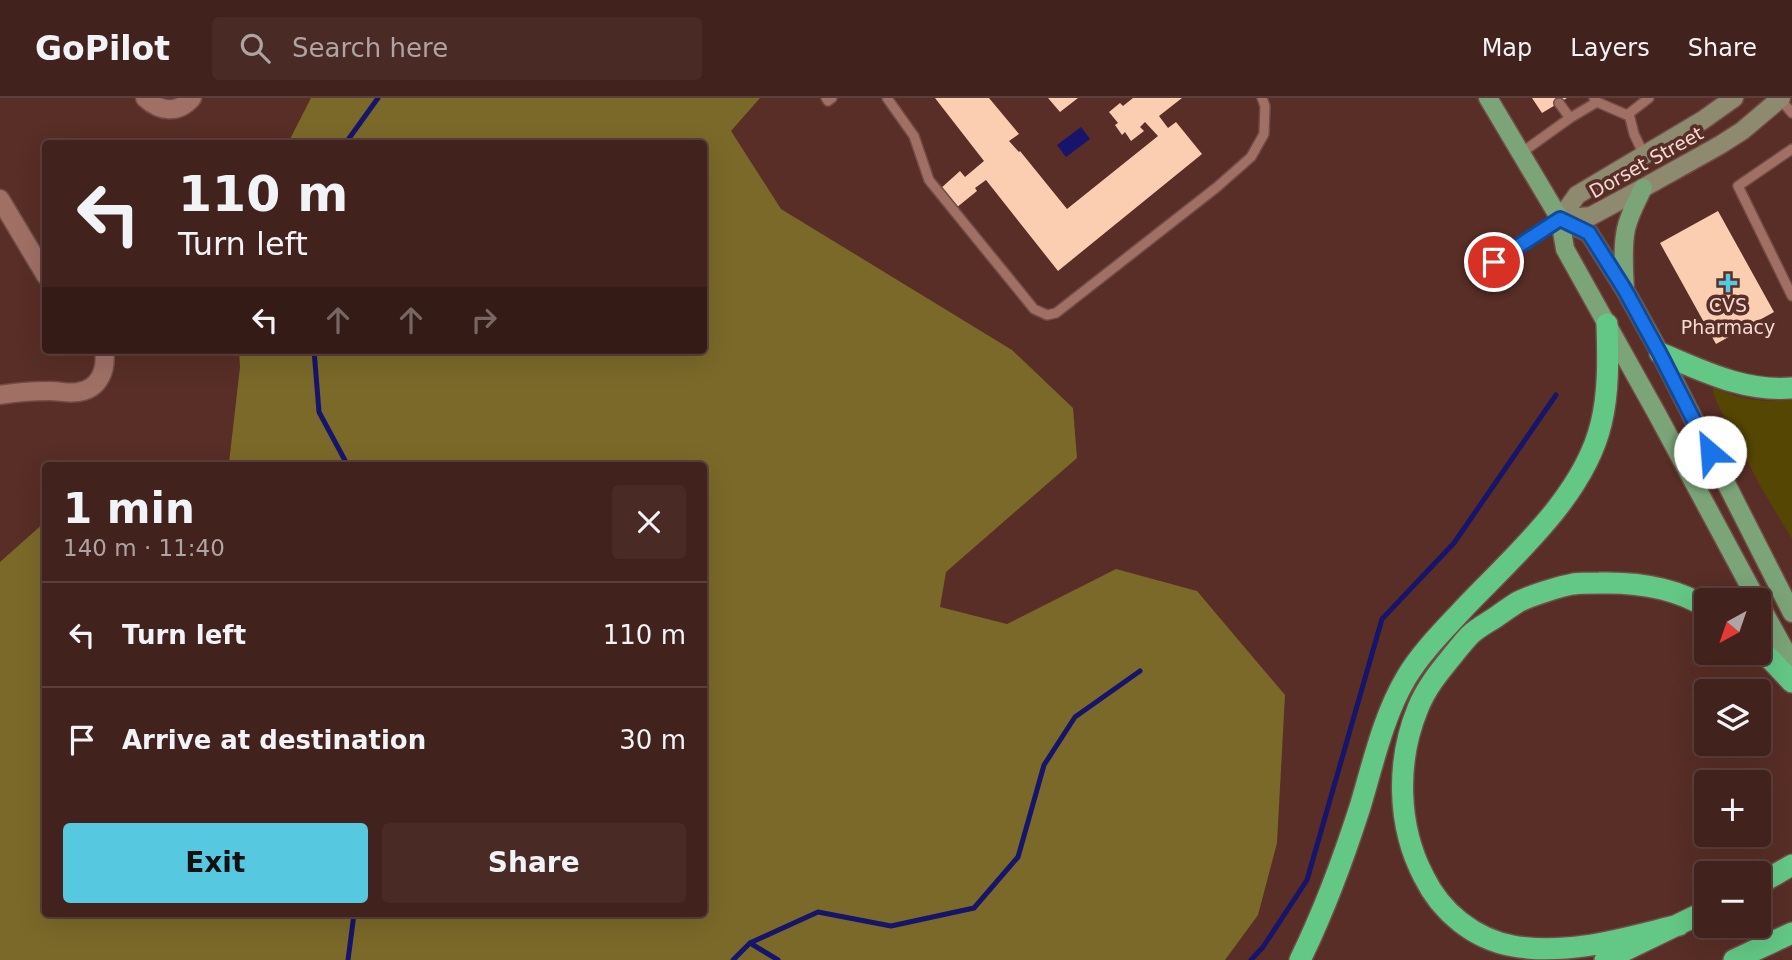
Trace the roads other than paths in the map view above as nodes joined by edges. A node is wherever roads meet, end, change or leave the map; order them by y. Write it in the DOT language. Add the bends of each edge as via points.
graph roads {
  1 [pos="145,98"];
  2 [pos="192,98"];
  3 [pos="826,98"];
  4 [pos="832,98"];
  5 [pos="887,98"];
  6 [pos="1262,98"];
  7 [pos="1488,98"];
  8 [pos="1650,98"];
  9 [pos="1734,98"];
  10 [pos="1781,99"];
  11 [pos="1595,100"];
  12 [pos="1559,103"];
  13 [pos="1792,113"];
  14 [pos="1629,114"];
  15 [pos="1570,118"];
  16 [pos="1792,149"];
  17 [pos="1521,153"];
  18 [pos="1644,155"];
  19 [pos="1643,188"];
  20 [pos="0,199"];
  21 [pos="1560,219"];
  22 [pos="1494,262"];
  23 [pos="42,269"];
  24 [pos="1625,290"];
  25 [pos="1792,296"];
  26 [pos="1607,324"];
  27 [pos="104,354"];
  28 [pos="1660,354"];
  29 [pos="1792,388"];
  30 [pos="0,395"];
  31 [pos="1750,588"];
  32 [pos="1694,602"];
  33 [pos="1792,612"];
  34 [pos="1771,625"];
  35 [pos="1771,660"];
  36 [pos="1792,663"];
  37 [pos="1792,682"];
  38 [pos="1792,865"];
  39 [pos="1771,877"];
  40 [pos="1694,917"];
  41 [pos="1679,925"];
  42 [pos="1790,934"];
  43 [pos="1300,960"];
  44 [pos="1605,960"];
  45 [pos="1734,960"];
  46 [pos="1756,960"];
  1 -- 2 [label="street" via="166,110 178,109"];
  3 -- 4 [label="lane"];
  5 -- 6 [label="lane" via="914,136 929,180 1034,309 1047,315 1056,313 1251,157 1264,134"];
  7 -- 17 [label="main road"];
  8 -- 14 [label="lane"];
  9 -- 18 [label="main road, Dorset Street"];
  10 -- 13 [label="lane"];
  10 -- 19 [label="main road, Dorset Street" via="1742,131"];
  11 -- 14 [label="lane"];
  11 -- 15 [label="lane"];
  12 -- 15 [label="lane"];
  14 -- 18 [label="lane"];
  15 -- 17 [label="lane"];
  16 -- 25 [label="lane" via="1738,186"];
  17 -- 21 [label="main road"];
  18 -- 21 [label="main road, Dorset Street" via="1577,195"];
  19 -- 21 [label="main road, Dorset Street" via="1591,216"];
  19 -- 24 [label="main road" via="1626,229"];
  20 -- 23 [label="street"];
  21 -- 22 [label="lane"];
  21 -- 24 [label="main road" via="1589,233"];
  21 -- 26 [label="main road" via="1564,249"];
  24 -- 28 [label="main road"];
  26 -- 31 [label="main road"];
  26 -- 43 [label="highway" via="1608,366 1601,424 1584,471 1550,517 1406,677 1388,716 1342,861"];
  27 -- 30 [label="street" via="102,375 88,390"];
  28 -- 29 [label="highway" via="1732,382"];
  28 -- 33 [label="main road"];
  32 -- 41 [label="highway" via="1650,586 1620,582 1572,584 1520,601 1470,634 1437,674 1411,726 1402,779 1407,833 1417,864 1438,900 1467,927 1510,945 1543,949 1590,946"];
  34 -- 36 [label="main road"];
  35 -- 37 [label="highway"];
  38 -- 39 [label="highway"];
  40 -- 41 [label="highway"];
  41 -- 44 [label="highway"];
  42 -- 45 [label="highway"];
  42 -- 46 [label="highway"];
}
